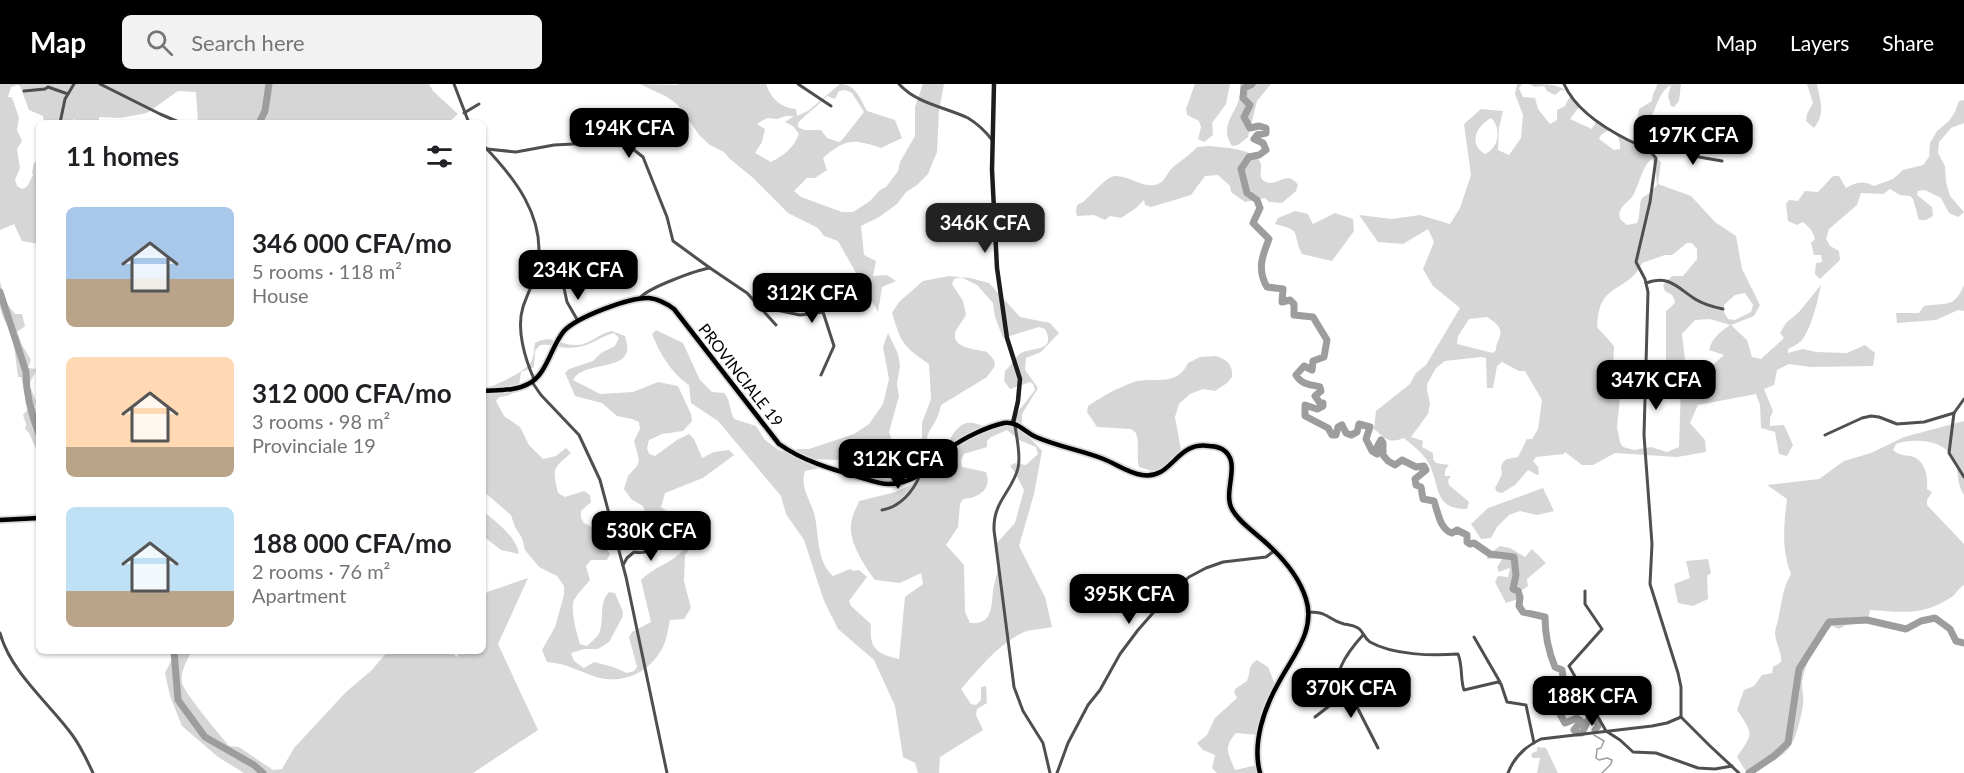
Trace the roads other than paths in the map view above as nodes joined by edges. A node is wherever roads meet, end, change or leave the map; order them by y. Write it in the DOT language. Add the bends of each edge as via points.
graph roads {
  1 [pos="74,84"];
  2 [pos="100,84"];
  3 [pos="454,84"];
  4 [pos="798,84"];
  5 [pos="899,84"];
  6 [pos="994,84"];
  7 [pos="1564,84"];
  8 [pos="24,91"];
  9 [pos="68,94"];
  10 [pos="479,104"];
  11 [pos="831,106"];
  12 [pos="464,113"];
  13 [pos="168,118"];
  14 [pos="61,120"];
  15 [pos="174,120"];
  16 [pos="468,120"];
  17 [pos="1704,122"];
  18 [pos="994,141"];
  19 [pos="1686,149"];
  20 [pos="487,150"];
  21 [pos="1648,150"];
  22 [pos="1665,151"];
  23 [pos="1722,161"];
  24 [pos="1656,162"];
  25 [pos="710,268"];
  26 [pos="1646,283"];
  27 [pos="564,288"];
  28 [pos="639,299"];
  29 [pos="760,307"];
  30 [pos="1723,309"];
  31 [pos="578,321"];
  32 [pos="776,325"];
  33 [pos="821,375"];
  34 [pos="533,381"];
  35 [pos="486,391"];
  36 [pos="1964,399"];
  37 [pos="1954,413"];
  38 [pos="1014,424"];
  39 [pos="1825,435"];
  40 [pos="920,474"];
  41 [pos="1964,477"];
  42 [pos="882,510"];
  43 [pos="36,518"];
  44 [pos="0,520"];
  45 [pos="672,543"];
  46 [pos="1274,551"];
  47 [pos="623,565"];
  48 [pos="1585,591"];
  49 [pos="1309,612"];
  50 [pos="0,633"];
  51 [pos="1363,635"];
  52 [pos="1474,637"];
  53 [pos="1335,682"];
  54 [pos="1500,682"];
  55 [pos="1315,717"];
  56 [pos="1681,717"];
  57 [pos="1606,731"];
  58 [pos="1534,743"];
  59 [pos="1378,748"];
  60 [pos="1732,766"];
  61 [pos="93,773"];
  62 [pos="667,773"];
  63 [pos="1050,773"];
  64 [pos="1057,773"];
  65 [pos="1260,773"];
  66 [pos="1508,773"];
  67 [pos="1739,773"];
  1 -- 9 [label="street"];
  2 -- 13 [label="street"];
  3 -- 12 [label="street"];
  4 -- 11 [label="street"];
  5 -- 18 [label="street" via="914,97 975,123"];
  6 -- 18 [label="street"];
  7 -- 21 [label="street" via="1572,99 1605,127"];
  8 -- 9 [label="street" via="48,87"];
  9 -- 14 [label="street"];
  10 -- 12 [label="street"];
  12 -- 16 [label="street"];
  13 -- 15 [label="street"];
  17 -- 19 [label="street" via="1698,138"];
  18 -- 38 [label="street" via="997,268 1007,338 1020,379"];
  19 -- 22 [label="street"];
  19 -- 23 [label="street" via="1699,157"];
  20 -- 25 [label="street" via="516,152 554,144 611,142 629,146 643,157 673,241"];
  20 -- 34 [label="street" via="527,202 536,225 538,265 521,317"];
  21 -- 22 [label="street"];
  21 -- 24 [label="street"];
  22 -- 24 [label="street"];
  24 -- 26 [label="street" via="1636,260"];
  25 -- 28 [label="street" via="663,284"];
  25 -- 29 [label="street" via="747,293"];
  26 -- 30 [label="street" via="1663,279 1696,300"];
  26 -- 56 [label="street" via="1644,435 1652,543 1650,584 1678,673"];
  27 -- 31 [label="street"];
  28 -- 31 [label="main road, PROVINCIALE 19"];
  28 -- 40 [label="main road, PROVINCIALE 19" via="658,300 674,309 783,447 826,467 879,483 906,482"];
  29 -- 32 [label="street"];
  29 -- 33 [label="street" via="800,315 823,312 834,346"];
  31 -- 34 [label="main road, PROVINCIALE 19" via="561,335"];
  34 -- 35 [label="main road"];
  34 -- 47 [label="street" via="583,442 600,480"];
  36 -- 37 [label="street"];
  37 -- 39 [label="street" via="1911,424 1871,416"];
  37 -- 41 [label="street" via="1949,453"];
  38 -- 40 [label="main road, PROVINCIALE 19" via="1001,424 960,442"];
  38 -- 46 [label="main road" via="1065,448 1142,475 1162,472 1190,448 1221,448 1232,465 1230,507"];
  38 -- 63 [label="street" via="1018,465 998,507 994,530 1014,687 1023,711 1043,742"];
  40 -- 42 [label="street" via="898,505"];
  43 -- 44 [label="main road"];
  45 -- 47 [label="street" via="657,545 644,553 634,552"];
  46 -- 49 [label="main road" via="1294,574"];
  46 -- 64 [label="street" via="1266,557 1206,568 1191,575 1167,597 1120,654 1088,705"];
  47 -- 62 [label="street"];
  48 -- 57 [label="street" via="1585,604 1602,628 1569,666"];
  49 -- 51 [label="street" via="1325,613 1337,622 1359,628"];
  49 -- 65 [label="main road" via="1307,628 1278,682 1261,727 1257,756"];
  50 -- 61 [label="street" via="18,668 75,739"];
  51 -- 53 [label="street" via="1347,653"];
  51 -- 54 [label="street" via="1377,645 1423,656 1458,654 1464,690"];
  52 -- 54 [label="street"];
  53 -- 55 [label="street" via="1333,703"];
  53 -- 59 [label="street" via="1357,707"];
  54 -- 58 [label="street" via="1507,702 1526,705"];
  56 -- 57 [label="street" via="1652,726"];
  56 -- 60 [label="street"];
  57 -- 58 [label="street"];
  57 -- 60 [label="street" via="1633,752 1656,753 1698,768"];
  58 -- 66 [label="street" via="1517,757"];
  60 -- 67 [label="street"];
}
